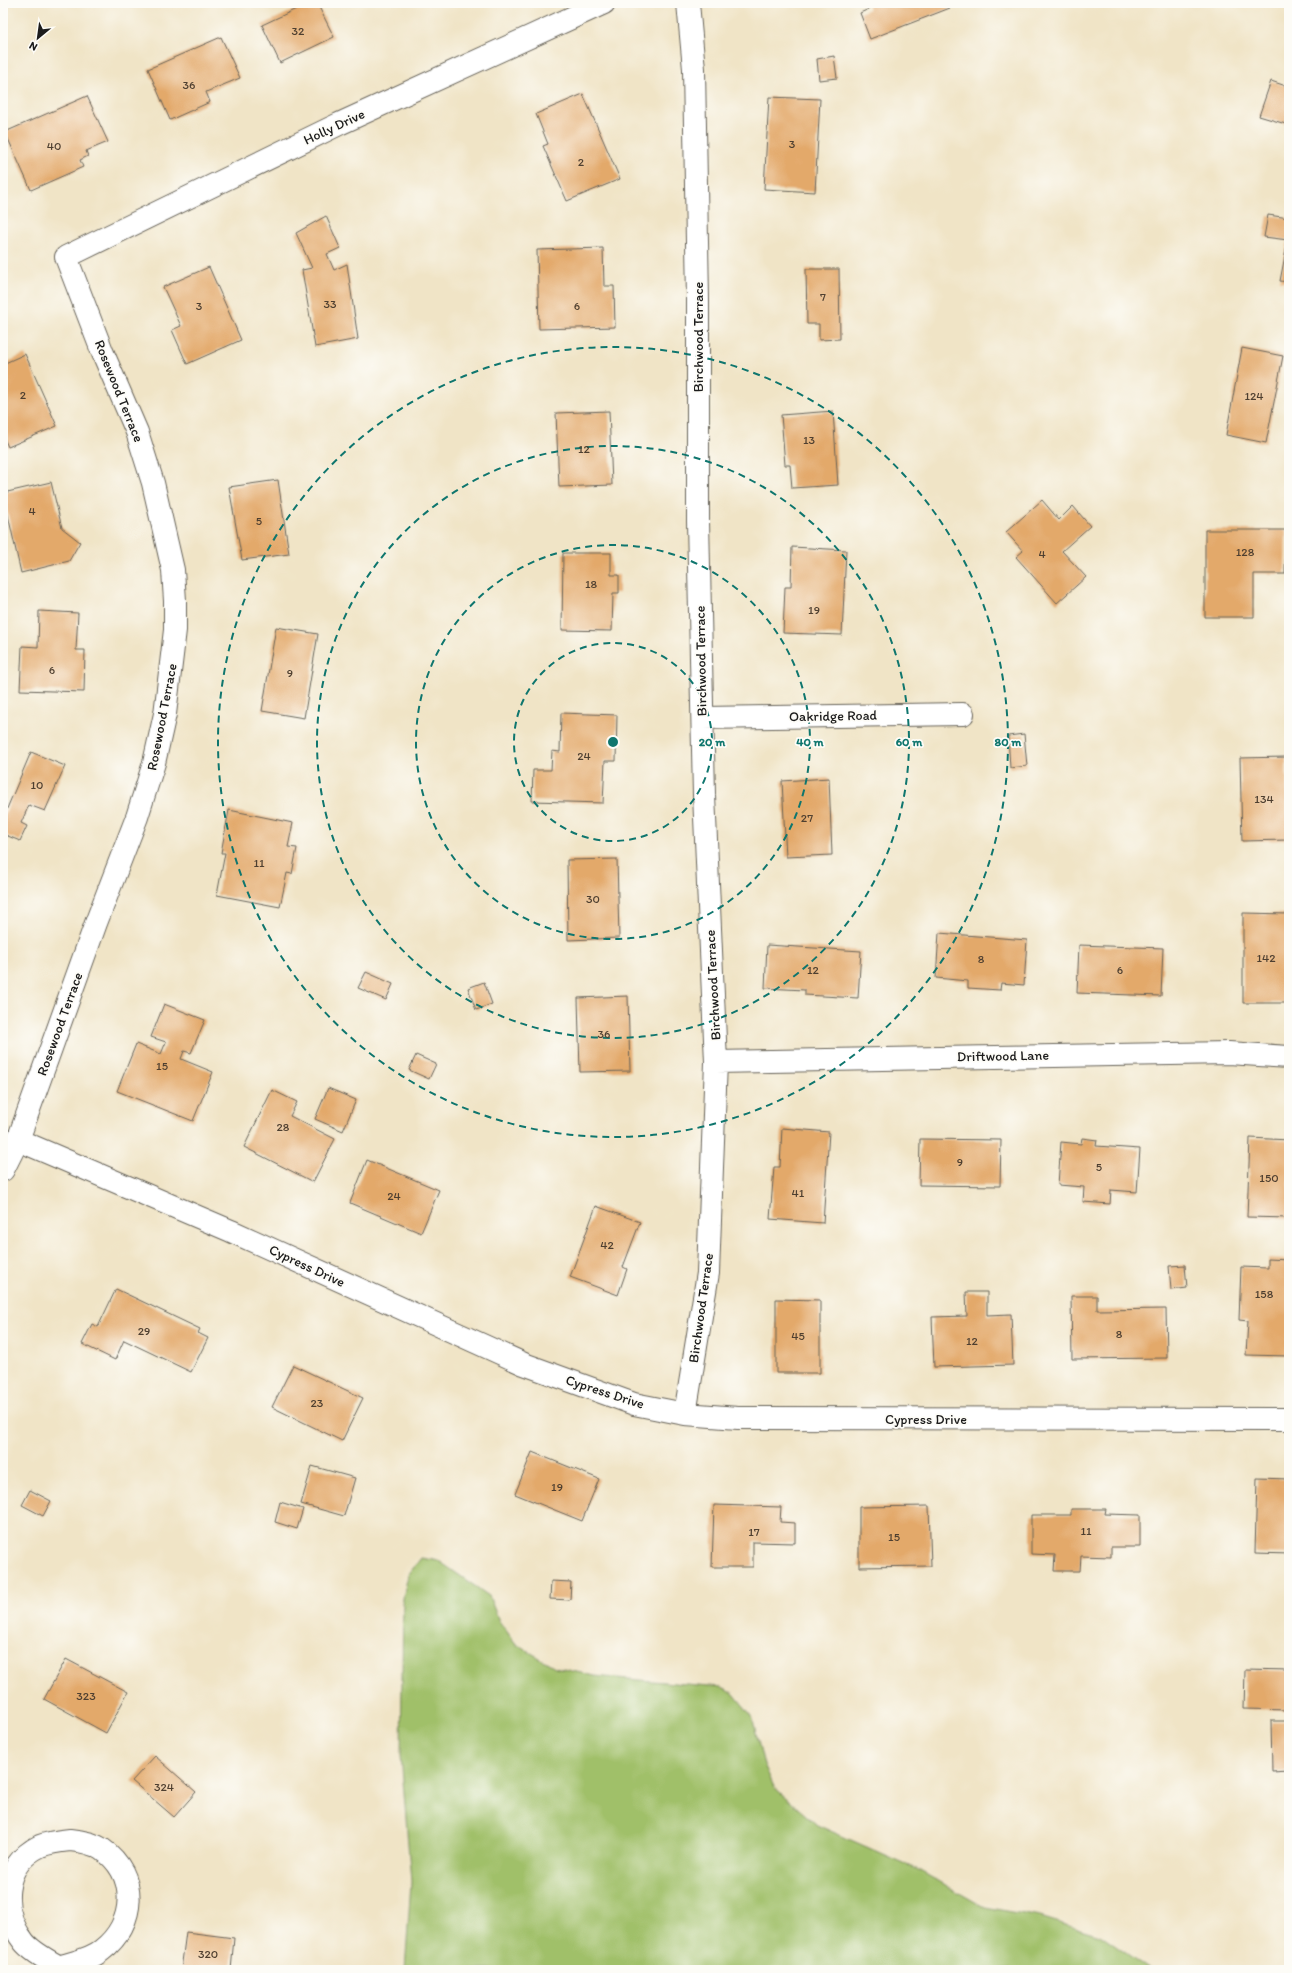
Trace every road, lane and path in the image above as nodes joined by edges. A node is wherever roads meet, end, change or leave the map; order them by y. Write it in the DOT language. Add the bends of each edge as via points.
graph roads {
  1 [pos="604,3"];
  2 [pos="688,3"];
  3 [pos="66,256"];
  4 [pos="963,714"];
  5 [pos="703,718"];
  6 [pos="1289,1057"];
  7 [pos="716,1062"];
  8 [pos="18,1140"];
  9 [pos="3,1170"];
  10 [pos="685,1414"];
  11 [pos="1289,1419"];
  12 [pos="59,1969"];
  1 -- 3 [label="street, Holly Drive" via="339,124"];
  2 -- 5 [label="street, Birchwood Terrace" via="694,93 698,300 698,521"];
  3 -- 8 [label="street, Rosewood Terrace" via="102,351 137,432 153,483 173,570 175,630 166,707 154,763 137,817"];
  4 -- 5 [label="street, Oakridge Road"];
  5 -- 7 [label="street, Birchwood Terrace"];
  6 -- 7 [label="street, Driftwood Lane" via="1229,1053"];
  7 -- 10 [label="street, Birchwood Terrace" via="708,1273"];
  8 -- 9 [label="street, Rosewood Terrace"];
  8 -- 10 [label="street, Cypress Drive" via="231,1231 524,1364 634,1404"];
  10 -- 11 [label="street, Cypress Drive" via="738,1418"];
  12 -- 12 [label="street" via="25,1944 17,1932 10,1919 7,1905 8,1890 18,1863 28,1853 54,1841 87,1842 101,1849 116,1862 126,1882 129,1906 127,1916 118,1934 102,1950"];
}
